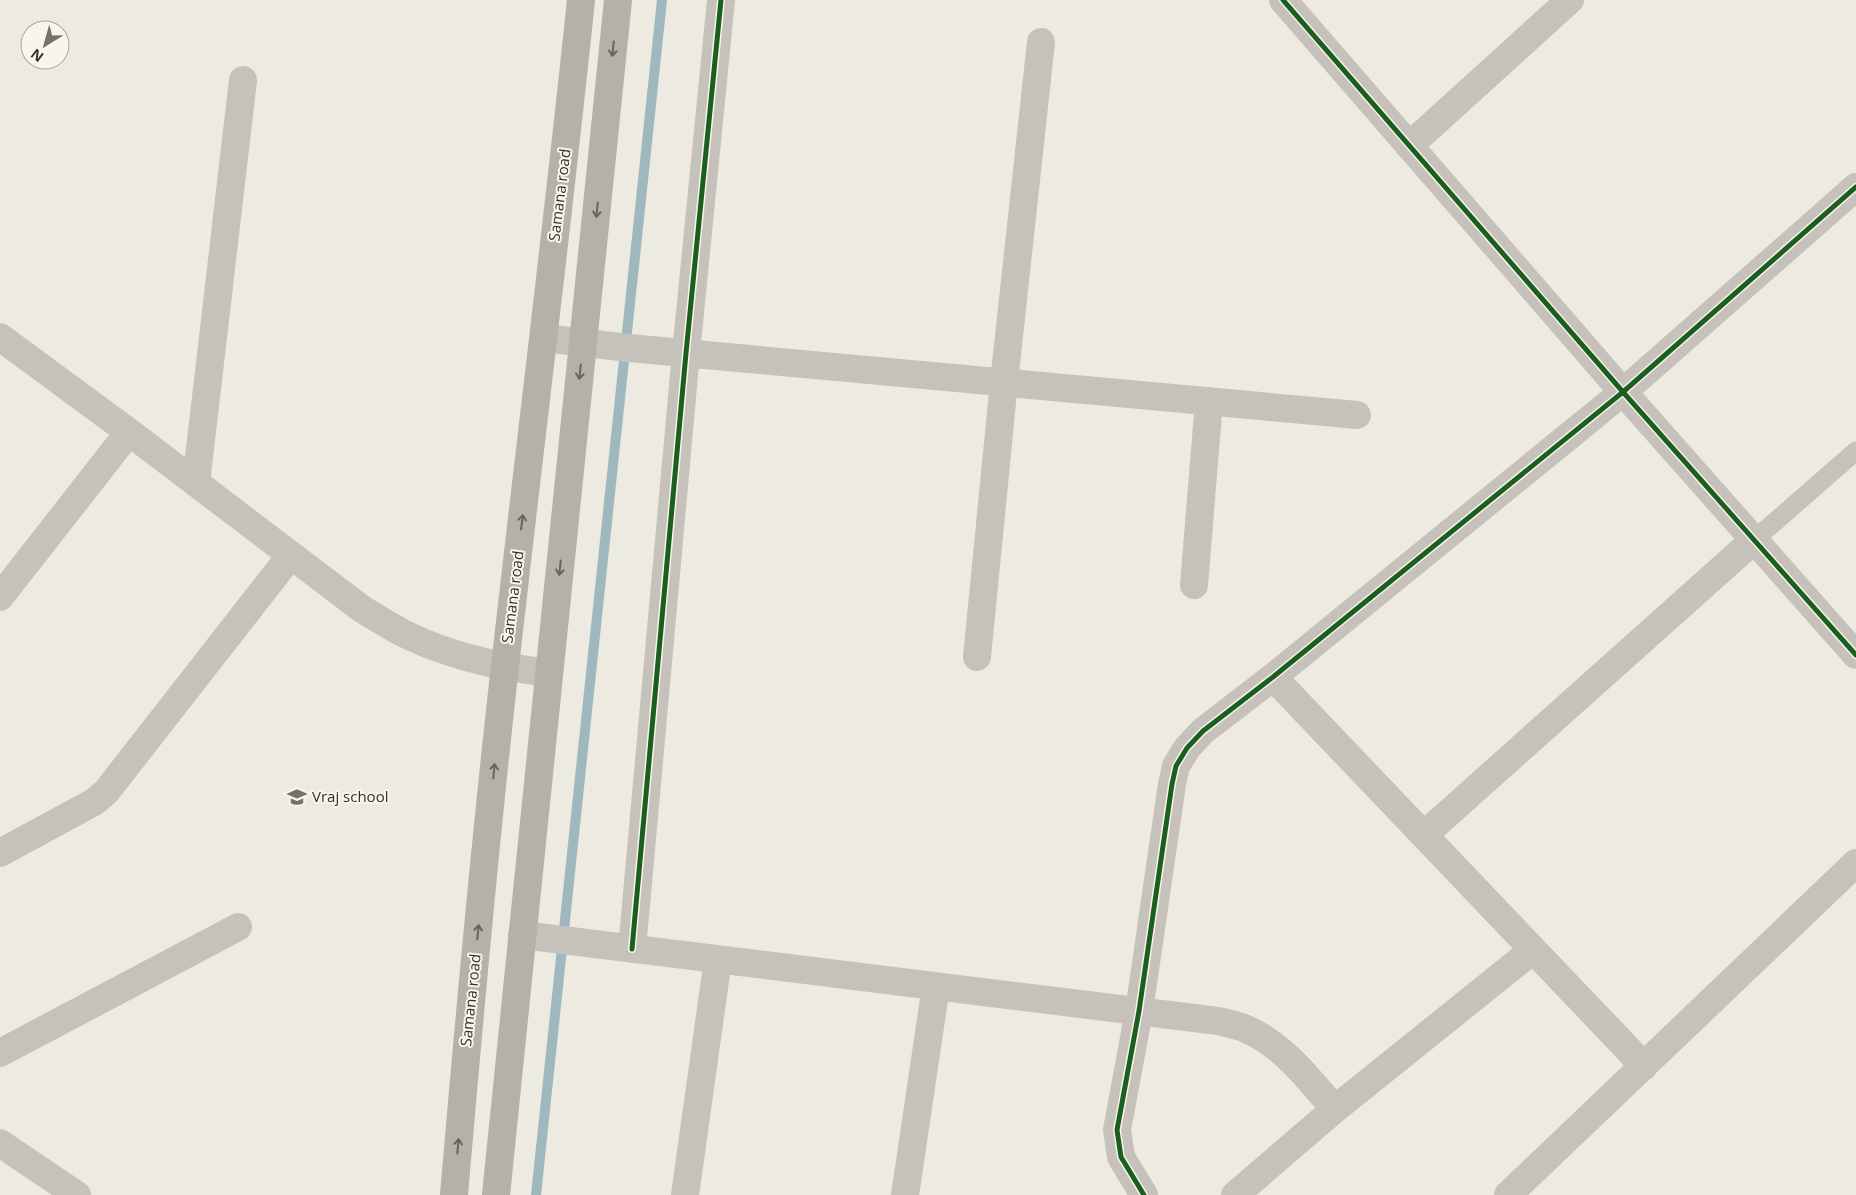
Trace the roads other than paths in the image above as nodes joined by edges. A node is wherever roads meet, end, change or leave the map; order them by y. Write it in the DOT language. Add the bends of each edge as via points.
graph roads {
  1 [pos="581,0"];
  2 [pos="618,0"];
  3 [pos="721,0"];
  4 [pos="1283,0"];
  5 [pos="1570,0"];
  6 [pos="1041,42"];
  7 [pos="243,80"];
  8 [pos="1409,146"];
  9 [pos="1856,186"];
  10 [pos="0,337"];
  11 [pos="544,338"];
  12 [pos="583,343"];
  13 [pos="686,353"];
  14 [pos="1004,382"];
  15 [pos="1623,392"];
  16 [pos="1209,401"];
  17 [pos="1356,414"];
  18 [pos="129,432"];
  19 [pos="1856,451"];
  20 [pos="196,483"];
  21 [pos="1754,540"];
  22 [pos="291,555"];
  23 [pos="1194,585"];
  24 [pos="0,597"];
  25 [pos="1856,655"];
  26 [pos="977,657"];
  27 [pos="505,667"];
  28 [pos="549,674"];
  29 [pos="1274,677"];
  30 [pos="1424,835"];
  31 [pos="0,853"];
  32 [pos="1856,863"];
  33 [pos="238,926"];
  34 [pos="522,935"];
  35 [pos="632,948"];
  36 [pos="1533,950"];
  37 [pos="718,959"];
  38 [pos="936,986"];
  39 [pos="1139,1011"];
  40 [pos="0,1053"];
  41 [pos="1644,1066"];
  42 [pos="1335,1109"];
  43 [pos="0,1143"];
  44 [pos="77,1195"];
  45 [pos="454,1195"];
  46 [pos="496,1195"];
  47 [pos="685,1195"];
  48 [pos="905,1195"];
  49 [pos="1144,1195"];
  50 [pos="1236,1195"];
  51 [pos="1508,1195"];
  1 -- 11 [label="main road, Samana road"];
  2 -- 12 [label="main road, one-way"];
  3 -- 13 [label="street"];
  4 -- 8 [label="street"];
  5 -- 8 [label="street"];
  6 -- 14 [label="street"];
  7 -- 20 [label="street"];
  8 -- 15 [label="street"];
  9 -- 15 [label="street"];
  10 -- 18 [label="street"];
  11 -- 12 [label="street"];
  27 -- 11 [label="main road, Samana road, one-way"];
  12 -- 13 [label="street"];
  12 -- 28 [label="main road, one-way"];
  13 -- 14 [label="street"];
  13 -- 35 [label="street"];
  14 -- 16 [label="street"];
  14 -- 26 [label="street"];
  15 -- 21 [label="street"];
  15 -- 29 [label="street"];
  16 -- 17 [label="street"];
  16 -- 23 [label="street"];
  18 -- 20 [label="street"];
  18 -- 24 [label="street"];
  19 -- 21 [label="lane"];
  20 -- 22 [label="street"];
  21 -- 25 [label="street"];
  21 -- 30 [label="street"];
  22 -- 27 [label="street" via="362,609 402,633 453,654"];
  22 -- 31 [label="street" via="106,792 94,802"];
  27 -- 28 [label="street"];
  45 -- 27 [label="main road, Samana road, one-way" via="468,1024"];
  28 -- 34 [label="main road"];
  29 -- 30 [label="street"];
  29 -- 39 [label="street" via="1203,731 1176,766"];
  30 -- 36 [label="street"];
  32 -- 41 [label="street"];
  33 -- 40 [label="street"];
  34 -- 35 [label="street"];
  34 -- 46 [label="main road"];
  35 -- 37 [label="street"];
  36 -- 41 [label="street"];
  36 -- 42 [label="street"];
  37 -- 38 [label="street"];
  37 -- 47 [label="street"];
  38 -- 39 [label="street"];
  38 -- 48 [label="street"];
  39 -- 42 [label="street" via="1243,1027 1288,1056"];
  39 -- 49 [label="street" via="1117,1130 1121,1156"];
  41 -- 51 [label="street"];
  42 -- 50 [label="street"];
  43 -- 44 [label="street"];
}
